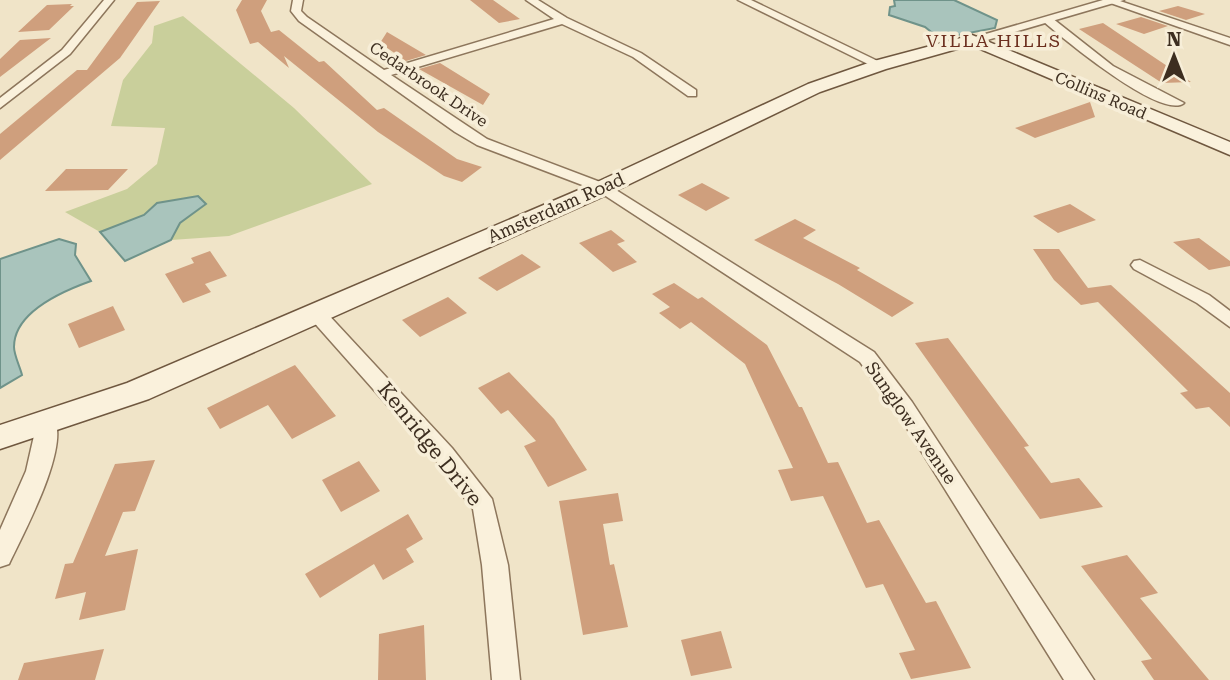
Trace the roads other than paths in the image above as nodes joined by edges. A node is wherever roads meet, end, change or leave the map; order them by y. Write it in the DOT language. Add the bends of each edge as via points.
graph roads {
  1 [pos="109,0"];
  2 [pos="298,0"];
  3 [pos="531,0"];
  4 [pos="743,0"];
  5 [pos="1113,1"];
  6 [pos="563,20"];
  7 [pos="1048,20"];
  8 [pos="972,40"];
  9 [pos="1230,42"];
  10 [pos="880,65"];
  11 [pos="383,74"];
  12 [pos="692,93"];
  13 [pos="1178,103"];
  14 [pos="0,104"];
  15 [pos="1230,149"];
  16 [pos="603,188"];
  17 [pos="1140,265"];
  18 [pos="317,314"];
  19 [pos="1230,321"];
  20 [pos="46,424"];
  21 [pos="0,437"];
  22 [pos="0,556"];
  23 [pos="506,680"];
  24 [pos="1080,680"];
  1 -- 14 [label="street" via="66,52"];
  2 -- 11 [label="street, Cedarbrook Drive" via="296,11 303,19"];
  3 -- 6 [label="street"];
  4 -- 10 [label="street"];
  5 -- 7 [label="street, Amsterdam Road"];
  5 -- 9 [label="street"];
  6 -- 11 [label="street"];
  6 -- 12 [label="street" via="637,55"];
  7 -- 8 [label="street, Amsterdam Road"];
  7 -- 13 [label="street" via="1124,77"];
  8 -- 10 [label="main road, Amsterdam Road"];
  8 -- 15 [label="main road, Collins Road"];
  10 -- 16 [label="main road, Amsterdam Road" via="814,88"];
  11 -- 16 [label="street, Cedarbrook Drive" via="482,142"];
  16 -- 18 [label="main road, Amsterdam Road"];
  16 -- 24 [label="street, Sunglow Avenue" via="867,357 905,408"];
  17 -- 19 [label="street" via="1203,299"];
  18 -- 20 [label="main road, Amsterdam Road" via="138,391"];
  18 -- 23 [label="street, Kenridge Drive" via="444,454 484,506 495,565"];
  20 -- 21 [label="main road, Amsterdam Road"];
  20 -- 22 [label="street" via="44,453"];
}
